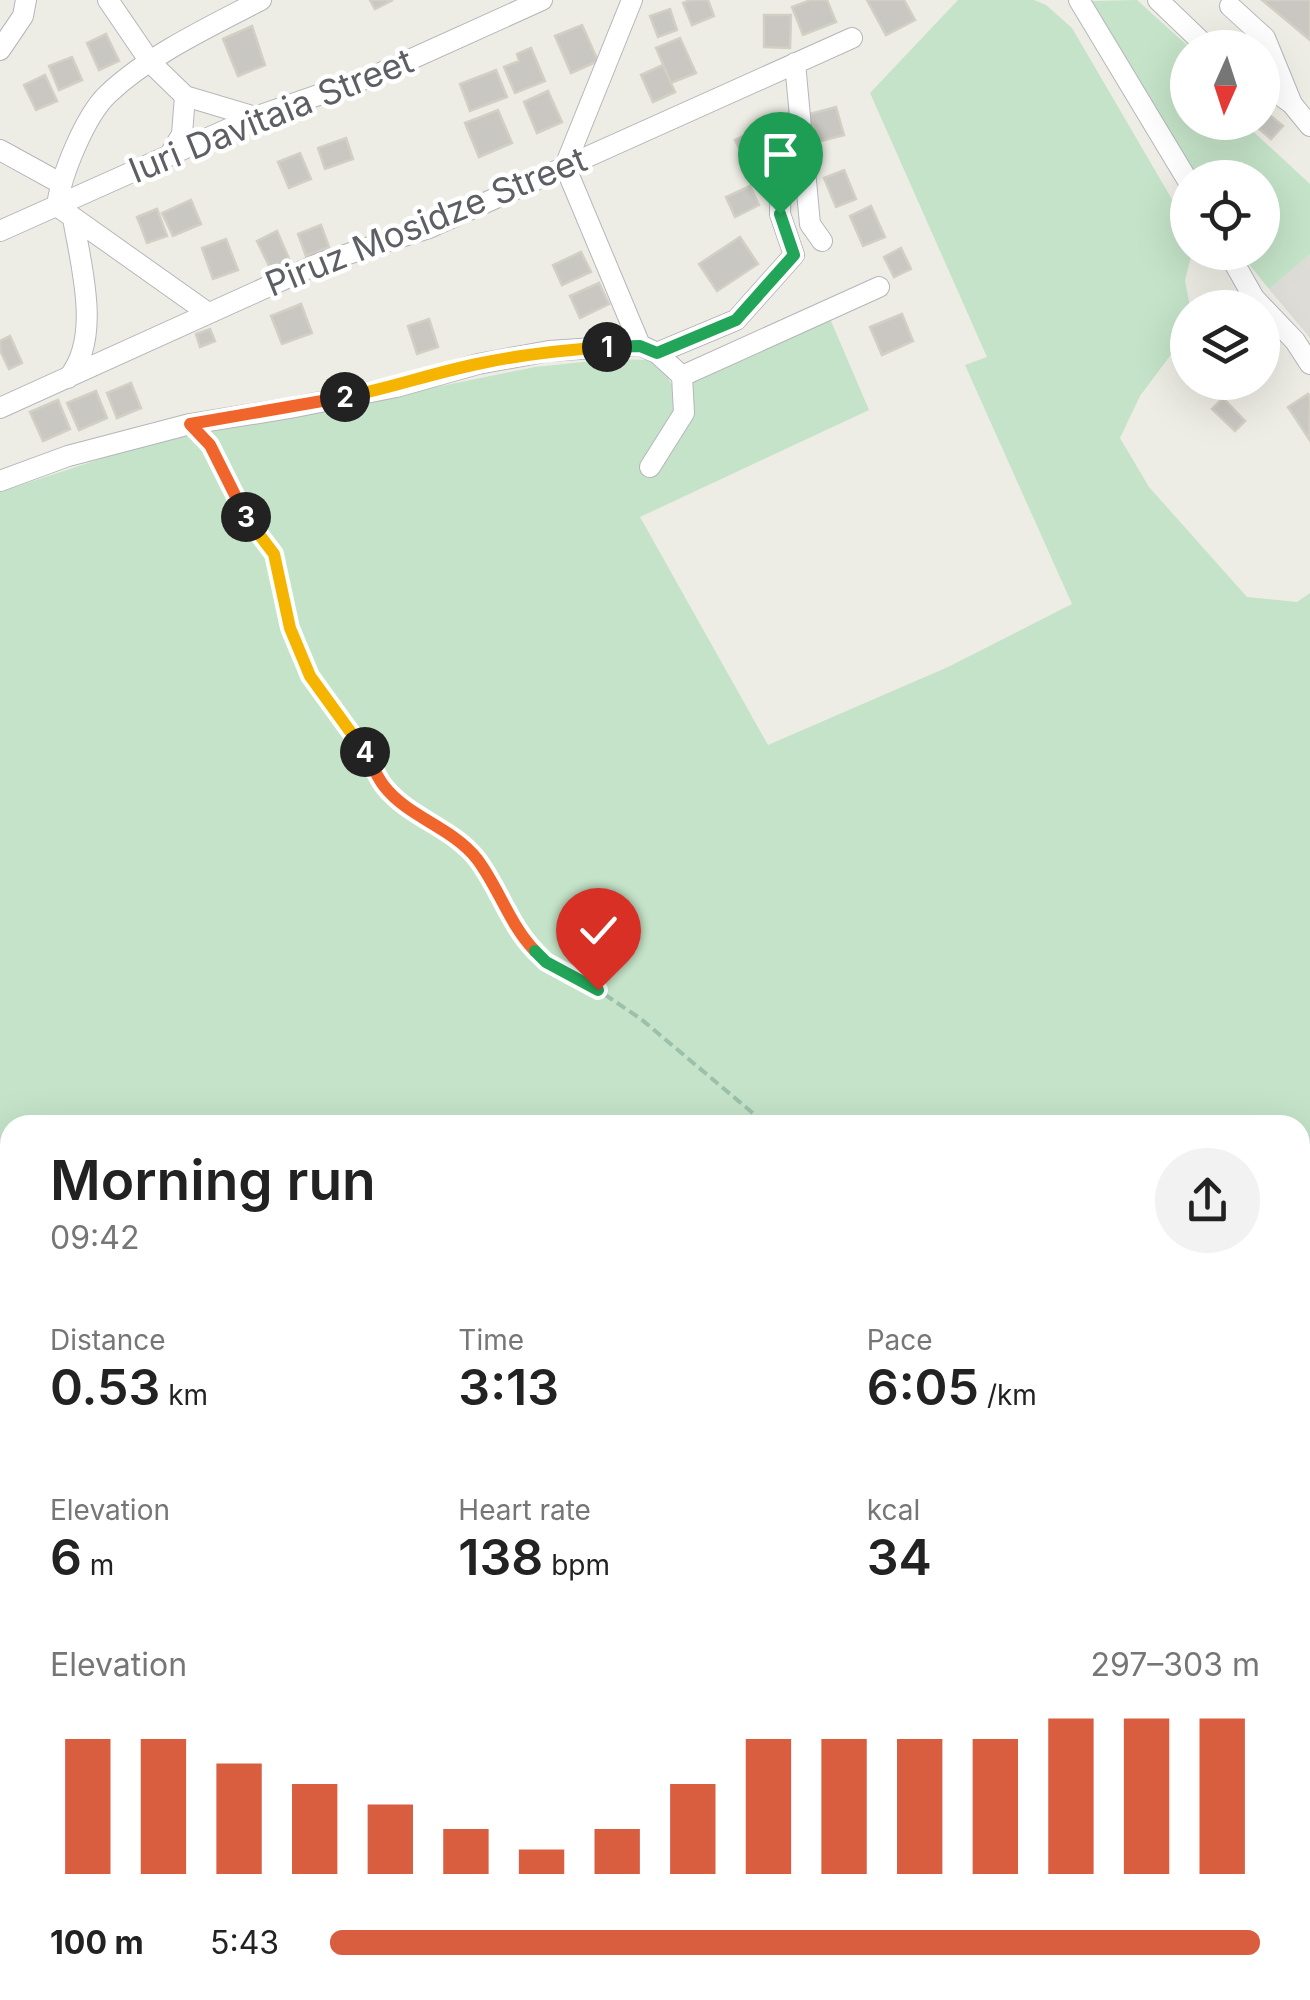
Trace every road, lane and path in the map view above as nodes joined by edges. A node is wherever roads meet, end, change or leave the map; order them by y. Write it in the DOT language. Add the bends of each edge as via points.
graph roads {
  1 [pos="26,0"];
  2 [pos="108,0"];
  3 [pos="261,0"];
  4 [pos="542,0"];
  5 [pos="632,0"];
  6 [pos="1079,0"];
  7 [pos="1158,0"];
  8 [pos="1230,6"];
  9 [pos="1189,30"];
  10 [pos="852,38"];
  11 [pos="0,50"];
  12 [pos="795,62"];
  13 [pos="151,64"];
  14 [pos="1280,95"];
  15 [pos="184,96"];
  16 [pos="1292,104"];
  17 [pos="255,117"];
  18 [pos="1310,126"];
  19 [pos="0,150"];
  20 [pos="804,154"];
  21 [pos="169,156"];
  22 [pos="1175,160"];
  23 [pos="565,166"];
  24 [pos="60,183"];
  25 [pos="65,212"];
  26 [pos="0,231"];
  27 [pos="822,241"];
  28 [pos="1238,270"];
  29 [pos="880,287"];
  30 [pos="208,313"];
  31 [pos="1302,341"];
  32 [pos="648,349"];
  33 [pos="1310,364"];
  34 [pos="682,376"];
  35 [pos="67,379"];
  36 [pos="0,408"];
  37 [pos="190,424"];
  38 [pos="650,467"];
  39 [pos="0,480"];
  40 [pos="755,1115"];
  1 -- 11 [label="street"];
  2 -- 13 [label="street"];
  3 -- 13 [label="street"];
  4 -- 17 [label="street, Iuri Davitaia Street" via="376,74"];
  5 -- 23 [label="street"];
  6 -- 22 [label="street"];
  7 -- 9 [label="street"];
  8 -- 16 [label="street" via="1265,38"];
  10 -- 12 [label="street, Piruz Mosidze Street"];
  12 -- 20 [label="street"];
  12 -- 23 [label="street, Piruz Mosidze Street"];
  13 -- 15 [label="street"];
  13 -- 24 [label="street" via="106,96"];
  14 -- 16 [label="street"];
  15 -- 17 [label="street"];
  15 -- 21 [label="street" via="182,134"];
  16 -- 18 [label="street"];
  17 -- 21 [label="street, Iuri Davitaia Street"];
  19 -- 24 [label="street"];
  20 -- 27 [label="street" via="810,224"];
  20 -- 32 [label="street" via="781,172 780,214 794,255 736,320"];
  21 -- 25 [label="street, Iuri Davitaia Street"];
  23 -- 30 [label="street, Piruz Mosidze Street" via="429,228 320,264"];
  23 -- 32 [label="street"];
  24 -- 25 [label="street"];
  25 -- 26 [label="street, Iuri Davitaia Street"];
  25 -- 30 [label="street"];
  25 -- 35 [label="street" via="86,323 81,363"];
  28 -- 31 [label="street" via="1254,298"];
  29 -- 34 [label="street"];
  30 -- 35 [label="street, Piruz Mosidze Street"];
  31 -- 33 [label="street"];
  32 -- 34 [label="street"];
  32 -- 37 [label="street" via="550,350 396,387"];
  34 -- 38 [label="street" via="684,413"];
  35 -- 36 [label="street, Piruz Mosidze Street"];
  37 -- 39 [label="street"];
  37 -- 40 [label="path" via="210,445 239,508 274,554 290,628 310,676 386,788 455,835 477,859 520,935 546,962 641,1019"];
}
